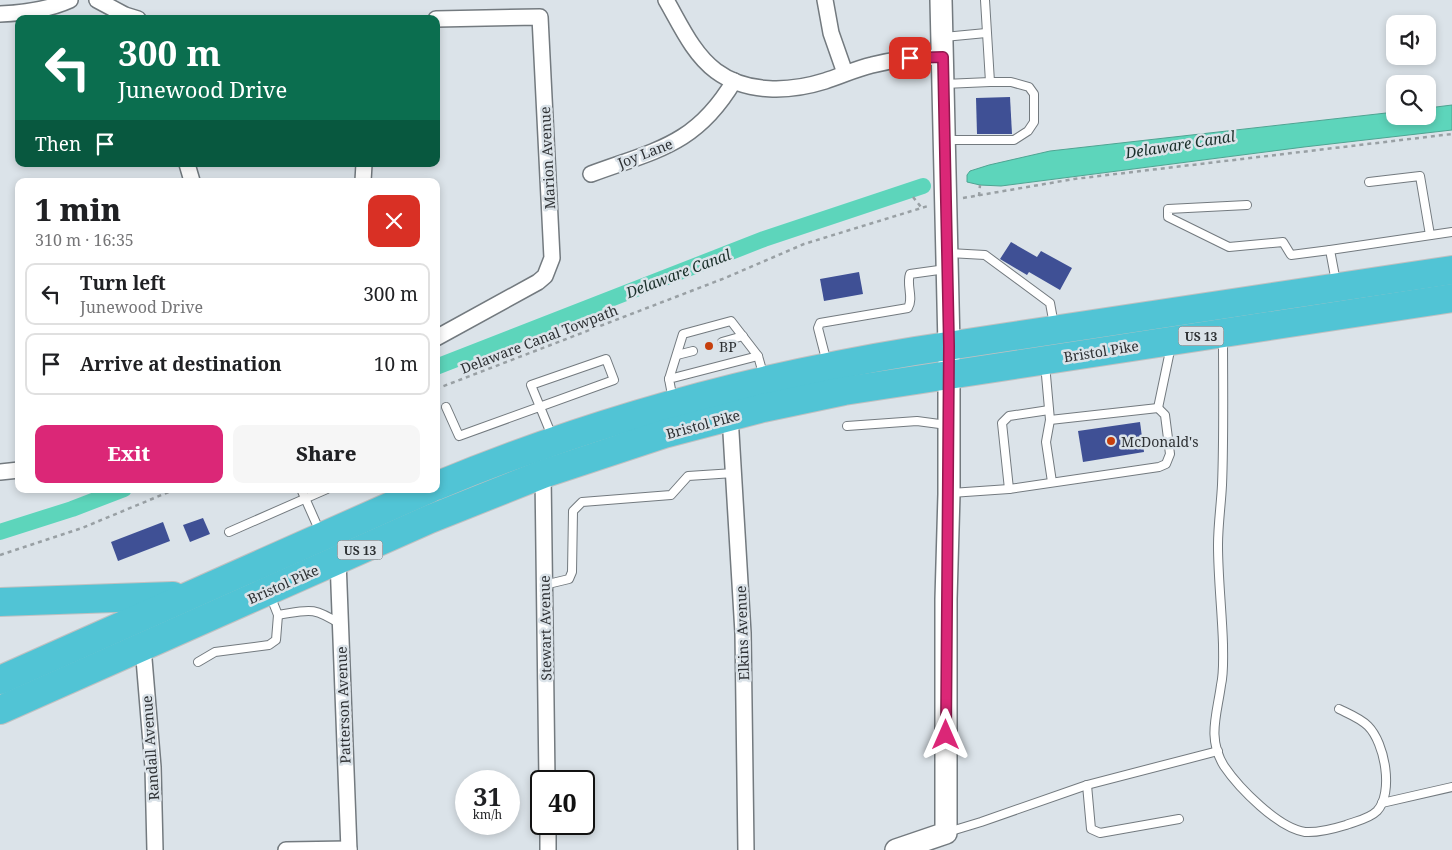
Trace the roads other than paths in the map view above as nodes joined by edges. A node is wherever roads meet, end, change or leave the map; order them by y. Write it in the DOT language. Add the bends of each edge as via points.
graph roads {
  1 [pos="70,0"];
  2 [pos="97,0"];
  3 [pos="666,0"];
  4 [pos="825,0"];
  5 [pos="941,0"];
  6 [pos="984,0"];
  7 [pos="0,14"];
  8 [pos="125,15"];
  9 [pos="440,19"];
  10 [pos="986,33"];
  11 [pos="943,47"];
  12 [pos="845,73"];
  13 [pos="734,81"];
  14 [pos="990,82"];
  15 [pos="944,84"];
  16 [pos="945,140"];
  17 [pos="591,174"];
  18 [pos="1369,182"];
  19 [pos="1247,205"];
  20 [pos="1452,232"];
  21 [pos="1430,235"];
  22 [pos="1330,250"];
  23 [pos="948,261"];
  24 [pos="1452,270"];
  25 [pos="1337,287"];
  26 [pos="1452,298"];
  27 [pos="1055,330"];
  28 [pos="1223,333"];
  29 [pos="440,336"];
  30 [pos="743,336"];
  31 [pos="1173,340"];
  32 [pos="722,342"];
  33 [pos="949,346"];
  34 [pos="693,351"];
  35 [pos="677,355"];
  36 [pos="1045,360"];
  37 [pos="828,365"];
  38 [pos="761,367"];
  39 [pos="949,374"];
  40 [pos="671,390"];
  41 [pos="540,406"];
  42 [pos="446,407"];
  43 [pos="1158,408"];
  44 [pos="1049,410"];
  45 [pos="730,416"];
  46 [pos="1050,420"];
  47 [pos="949,425"];
  48 [pos="848,426"];
  49 [pos="554,440"];
  50 [pos="15,470"];
  51 [pos="0,472"];
  52 [pos="734,473"];
  53 [pos="543,474"];
  54 [pos="1052,482"];
  55 [pos="440,484"];
  56 [pos="1009,488"];
  57 [pos="303,493"];
  58 [pos="317,493"];
  59 [pos="420,493"];
  60 [pos="949,494"];
  61 [pos="305,498"];
  62 [pos="228,532"];
  63 [pos="322,537"];
  64 [pos="338,560"];
  65 [pos="544,585"];
  66 [pos="195,593"];
  67 [pos="0,602"];
  68 [pos="273,603"];
  69 [pos="340,624"];
  70 [pos="143,647"];
  71 [pos="198,662"];
  72 [pos="0,680"];
  73 [pos="1339,709"];
  74 [pos="0,710"];
  75 [pos="1218,751"];
  76 [pos="547,770"];
  77 [pos="1087,785"];
  78 [pos="1452,787"];
  79 [pos="1382,803"];
  80 [pos="1179,819"];
  81 [pos="946,832"];
  82 [pos="548,835"];
  83 [pos="349,849"];
  84 [pos="155,850"];
  85 [pos="286,850"];
  86 [pos="548,850"];
  87 [pos="746,850"];
  88 [pos="896,850"];
  1 -- 7 [label="street" via="25,13"];
  2 -- 8 [label="street"];
  3 -- 13 [label="street" via="696,50 715,70"];
  4 -- 12 [label="street" via="831,34"];
  5 -- 11 [label="street"];
  6 -- 10 [label="lane"];
  9 -- 29 [label="street, Marion Avenue" via="540,17 552,258 545,276 538,282"];
  10 -- 11 [label="lane"];
  10 -- 14 [label="lane"];
  11 -- 12 [label="street"];
  11 -- 15 [label="street"];
  12 -- 13 [label="street" via="786,89 758,88"];
  13 -- 17 [label="street, Joy Lane" via="723,100 687,136 672,145"];
  14 -- 15 [label="lane"];
  14 -- 16 [label="lane" via="1029,87 1034,94 1034,122 1028,131 1014,140"];
  15 -- 16 [label="street"];
  16 -- 23 [label="street"];
  18 -- 21 [label="lane" via="1420,176"];
  19 -- 22 [label="lane" via="1168,209 1168,217 1229,247 1283,242 1291,255"];
  20 -- 21 [label="lane"];
  21 -- 22 [label="lane"];
  22 -- 25 [label="lane"];
  23 -- 27 [label="lane" via="986,255 1050,303"];
  23 -- 33 [label="street"];
  23 -- 37 [label="lane" via="910,274 908,308 820,323 818,328"];
  24 -- 25 [label="highway, Bristol Pike / US 13"];
  25 -- 27 [label="highway, Bristol Pike / US 13"];
  26 -- 28 [label="highway, Bristol Pike / US 13"];
  27 -- 33 [label="highway, Bristol Pike / US 13"];
  28 -- 31 [label="highway, Bristol Pike / US 13"];
  28 -- 75 [label="lane" via="1222,486 1218,543 1223,672 1213,725"];
  30 -- 32 [label="lane"];
  30 -- 35 [label="lane" via="731,321 682,334"];
  30 -- 38 [label="lane"];
  31 -- 36 [label="highway, Bristol Pike / US 13"];
  31 -- 43 [label="lane"];
  33 -- 37 [label="highway, Bristol Pike / US 13"];
  33 -- 39 [label="street"];
  34 -- 35 [label="lane"];
  35 -- 40 [label="lane"];
  36 -- 39 [label="highway, Bristol Pike / US 13"];
  36 -- 44 [label="lane"];
  37 -- 38 [label="highway, Bristol Pike / US 13"];
  38 -- 40 [label="highway, Bristol Pike / US 13"];
  39 -- 45 [label="highway, Bristol Pike / US 13" via="844,390"];
  39 -- 47 [label="street"];
  40 -- 49 [label="highway, Bristol Pike / US 13"];
  41 -- 41 [label="lane" via="532,385 606,359 614,380"];
  41 -- 42 [label="lane" via="460,436"];
  41 -- 49 [label="lane"];
  43 -- 46 [label="lane"];
  43 -- 54 [label="lane" via="1165,415 1170,454 1166,464"];
  44 -- 46 [label="lane"];
  44 -- 56 [label="lane" via="1009,416 1002,423"];
  45 -- 52 [label="street, Elkins Avenue"];
  45 -- 53 [label="highway, Bristol Pike / US 13"];
  46 -- 54 [label="lane" via="1046,442"];
  47 -- 48 [label="lane" via="917,421"];
  47 -- 60 [label="street"];
  49 -- 55 [label="highway, Bristol Pike / US 13"];
  50 -- 51 [label="street"];
  52 -- 65 [label="lane" via="688,476 670,495 582,502 573,511 572,572 569,579"];
  52 -- 87 [label="street, Elkins Avenue" via="743,633"];
  53 -- 64 [label="highway, Bristol Pike / US 13" via="478,498"];
  53 -- 65 [label="street, Stewart Avenue"];
  54 -- 56 [label="lane"];
  56 -- 60 [label="lane"];
  57 -- 61 [label="lane"];
  58 -- 61 [label="lane"];
  59 -- 63 [label="highway, Bristol Pike / US 13"];
  60 -- 81 [label="street"];
  61 -- 62 [label="lane"];
  61 -- 63 [label="lane"];
  63 -- 66 [label="highway, Bristol Pike / US 13"];
  64 -- 68 [label="highway, Bristol Pike / US 13"];
  64 -- 69 [label="street, Patterson Avenue"];
  65 -- 76 [label="street, Stewart Avenue"];
  66 -- 67 [label="highway" via="110,600"];
  66 -- 72 [label="highway, Bristol Pike / US 13"];
  68 -- 69 [label="lane" via="321,612"];
  68 -- 70 [label="highway, Bristol Pike / US 13"];
  68 -- 71 [label="lane" via="276,640 269,645 215,652"];
  69 -- 83 [label="street, Patterson Avenue"];
  70 -- 74 [label="highway, Bristol Pike / US 13"];
  70 -- 84 [label="street, Randall Avenue" via="153,767"];
  73 -- 79 [label="lane" via="1355,716 1374,734 1384,760 1386,784"];
  75 -- 77 [label="lane"];
  75 -- 79 [label="lane" via="1224,765 1258,803 1290,827 1304,832 1335,828 1366,818"];
  77 -- 80 [label="lane" via="1091,829 1100,833"];
  77 -- 81 [label="lane"];
  78 -- 79 [label="lane"];
  81 -- 88 [label="street"];
  82 -- 86 [label="street"];
  83 -- 85 [label="street"];
}
